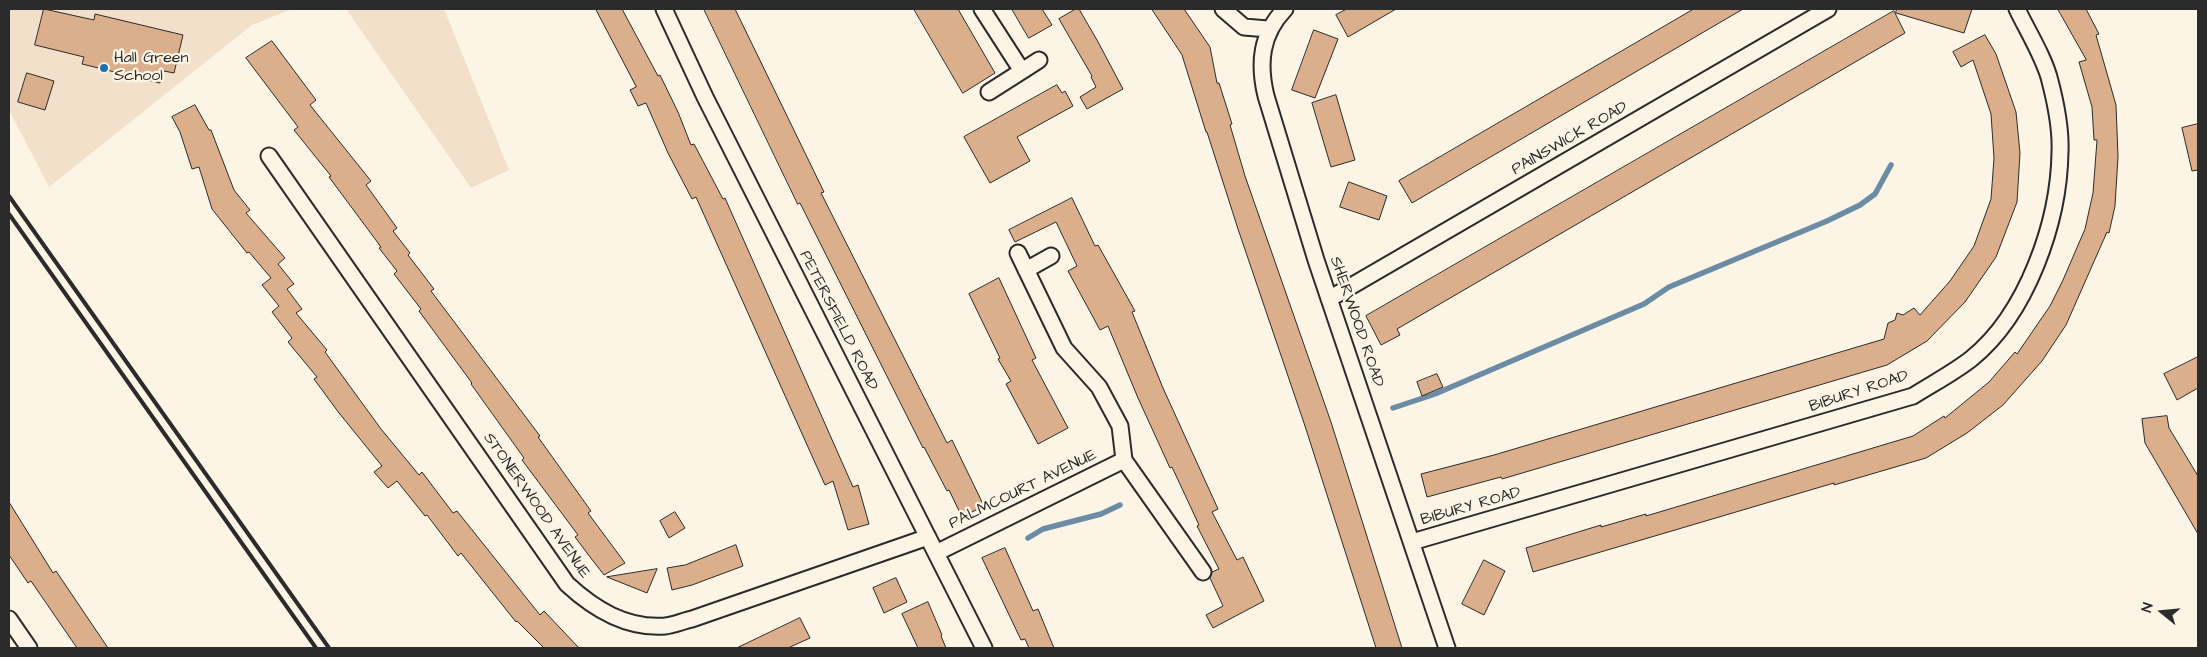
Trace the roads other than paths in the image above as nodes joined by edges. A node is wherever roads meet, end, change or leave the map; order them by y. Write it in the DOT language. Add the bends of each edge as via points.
graph roads {
  1 [pos="664,9"];
  2 [pos="982,9"];
  3 [pos="1222,9"];
  4 [pos="1285,9"];
  5 [pos="1828,9"];
  6 [pos="2017,9"];
  7 [pos="1268,29"];
  8 [pos="1039,60"];
  9 [pos="1022,71"];
  10 [pos="989,92"];
  11 [pos="269,156"];
  12 [pos="1018,253"];
  13 [pos="1051,256"];
  14 [pos="1026,270"];
  15 [pos="1329,300"];
  16 [pos="1124,460"];
  17 [pos="928,537"];
  18 [pos="1412,542"];
  19 [pos="936,553"];
  20 [pos="1203,572"];
  21 [pos="9,619"];
  22 [pos="29,648"];
  23 [pos="984,648"];
  24 [pos="1447,648"];
  1 -- 17 [label="street, PETERSFIELD ROAD" via="705,97"];
  2 -- 9 [label="street"];
  3 -- 7 [label="street" via="1244,27"];
  4 -- 7 [label="street, SHERWOOD ROAD"];
  5 -- 15 [label="street, PAINSWICK ROAD"];
  6 -- 18 [label="street, BIBURY ROAD" via="2050,78 2057,114 2060,152 2054,211 2035,268 2016,305 1997,332 1971,359 1913,396"];
  7 -- 15 [label="street, SHERWOOD ROAD" via="1261,63 1262,79"];
  8 -- 9 [label="street"];
  9 -- 10 [label="street"];
  11 -- 17 [label="street, STONERWOOD AVENUE" via="566,584 589,604 624,620 666,626"];
  12 -- 14 [label="street"];
  13 -- 14 [label="street"];
  14 -- 16 [label="street" via="1064,348 1099,387 1120,426"];
  15 -- 18 [label="street, SHERWOOD ROAD"];
  16 -- 19 [label="street, PALMCOURT AVENUE"];
  16 -- 20 [label="street"];
  17 -- 19 [label="street, PETERSFIELD ROAD"];
  18 -- 24 [label="street, SHERWOOD ROAD"];
  19 -- 23 [label="street, PETERSFIELD ROAD"];
  21 -- 22 [label="street"];
}
